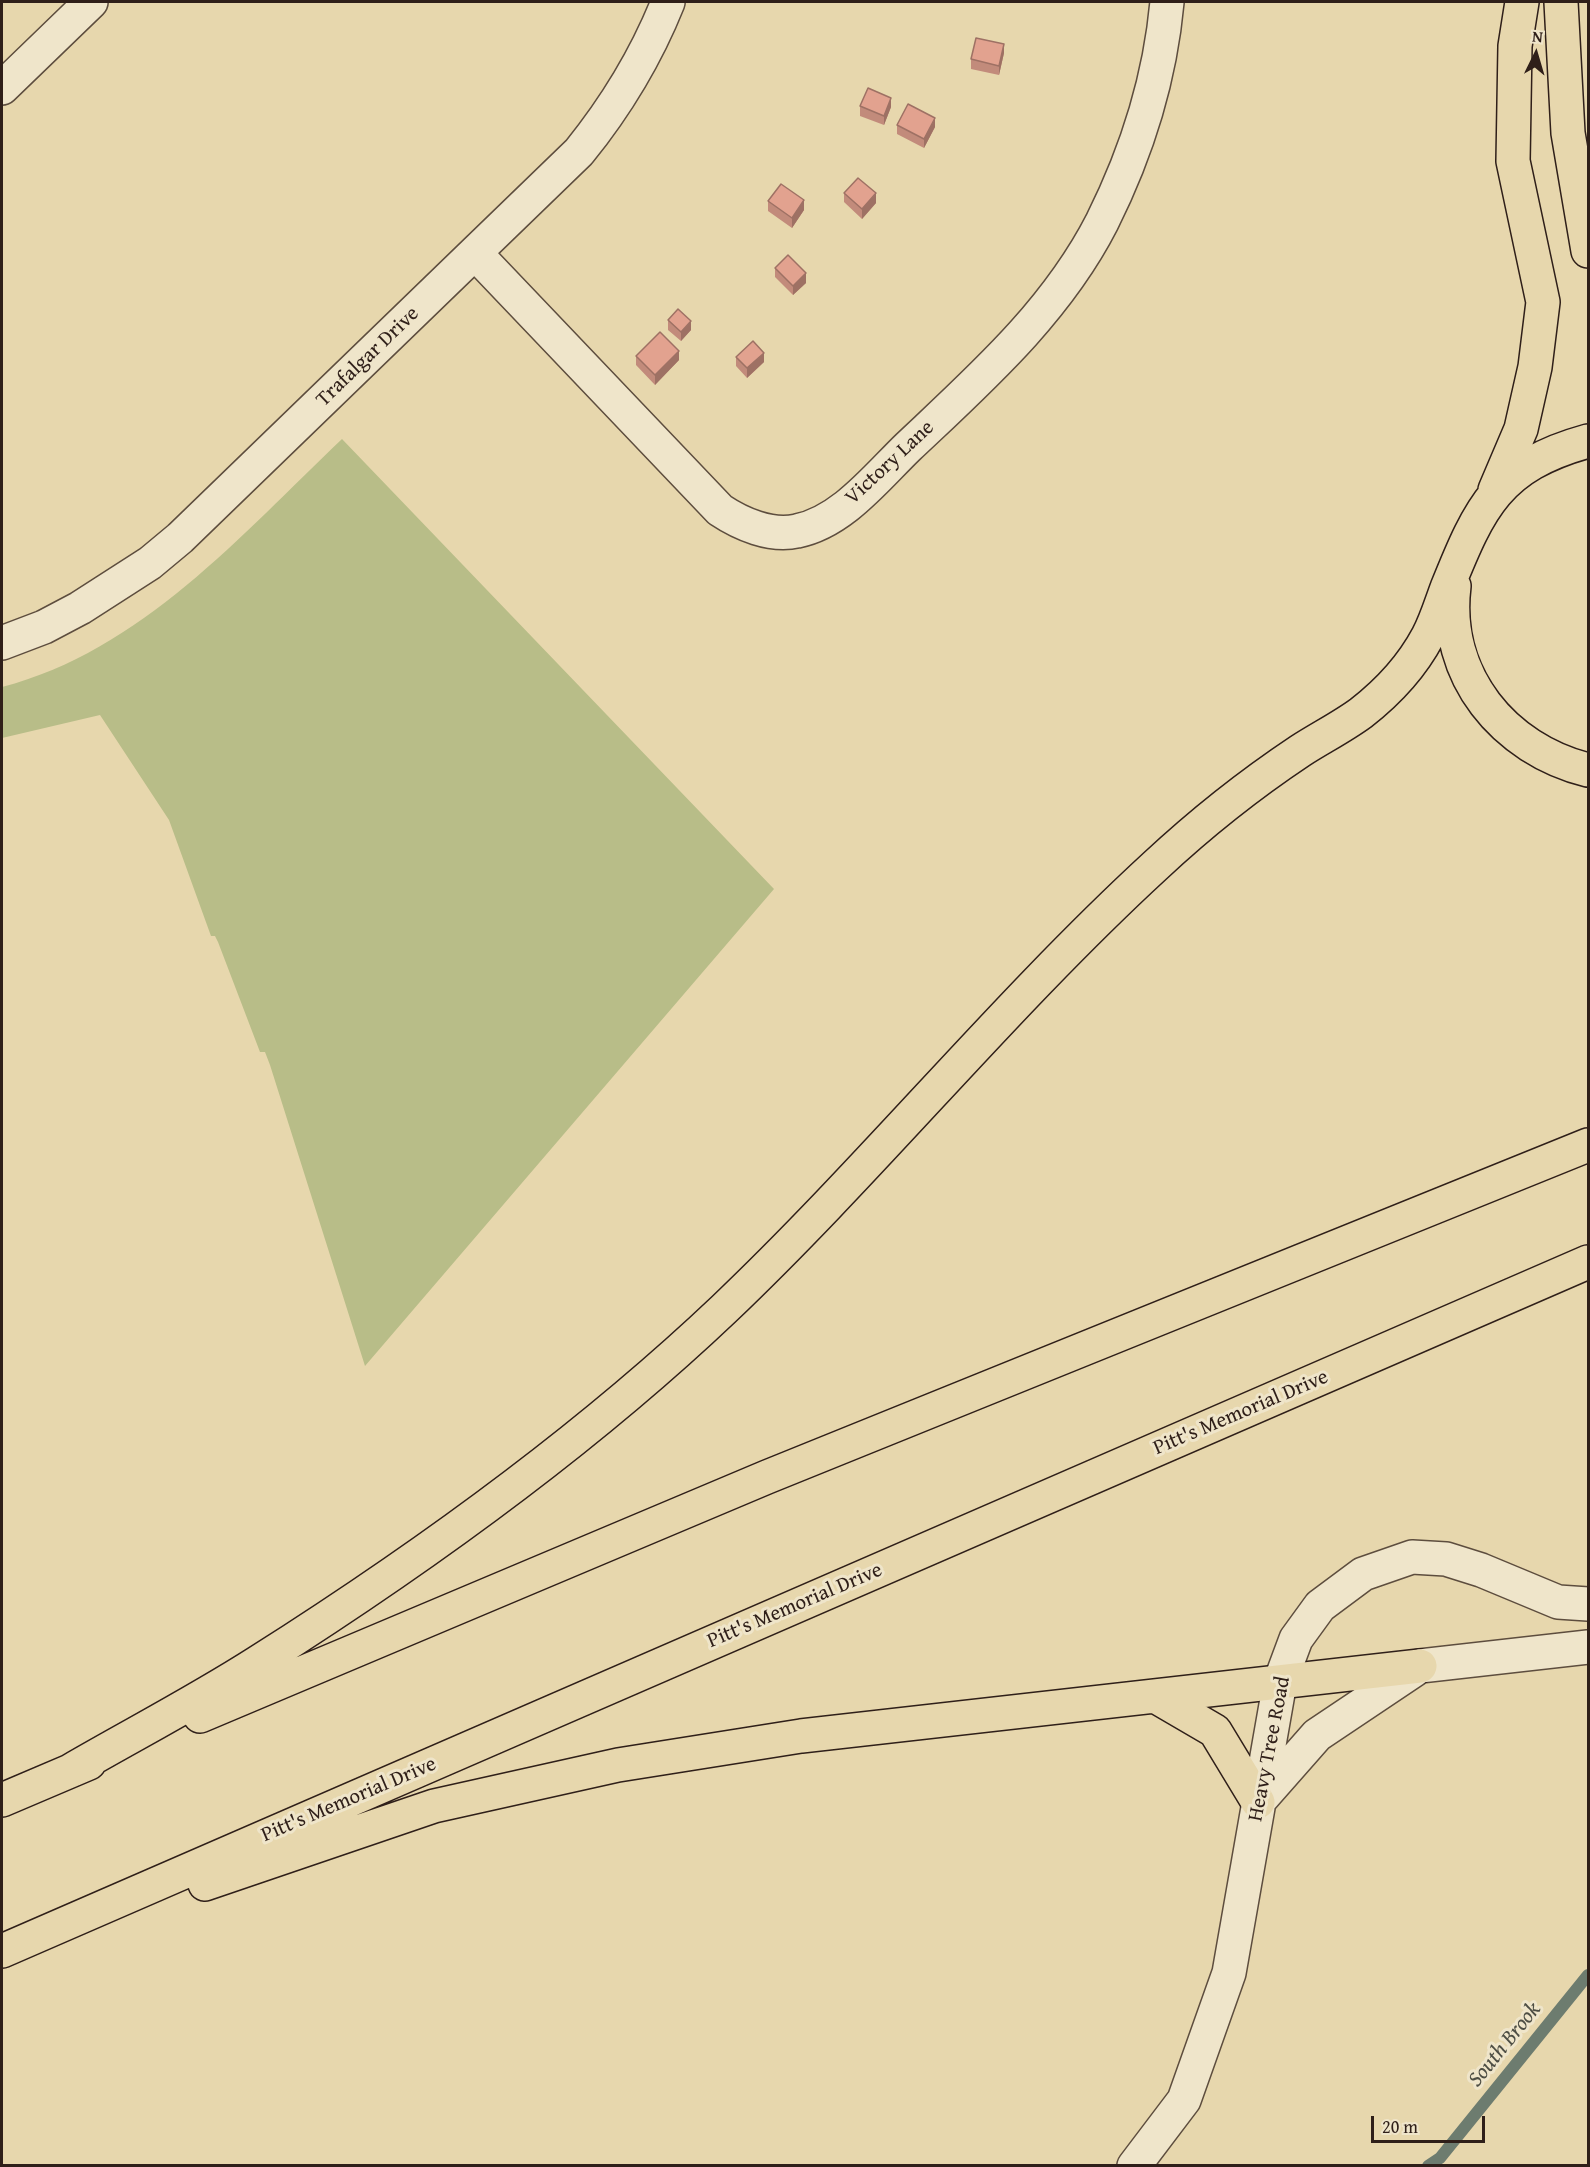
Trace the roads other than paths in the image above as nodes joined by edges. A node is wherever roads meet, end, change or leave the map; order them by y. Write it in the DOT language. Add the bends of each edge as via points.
graph roads {
  1 [pos="91,2"];
  2 [pos="668,2"];
  3 [pos="1167,2"];
  4 [pos="1522,2"];
  5 [pos="1561,2"];
  6 [pos="2,88"];
  7 [pos="1588,251"];
  8 [pos="474,253"];
  9 [pos="1588,441"];
  10 [pos="1490,501"];
  11 [pos="1457,563"];
  12 [pos="2,643"];
  13 [pos="1576,767"];
  14 [pos="1588,789"];
  15 [pos="1588,1145"];
  16 [pos="1588,1262"];
  17 [pos="1588,1604"];
  18 [pos="1588,1647"];
  19 [pos="1542,1653"];
  20 [pos="1588,1658"];
  21 [pos="1420,1666"];
  22 [pos="1280,1682"];
  23 [pos="1155,1696"];
  24 [pos="70,1772"];
  25 [pos="2,1800"];
  26 [pos="1258,1802"];
  27 [pos="2,1952"];
  28 [pos="1134,2166"];
  1 -- 6 [label="street"];
  2 -- 8 [label="street, Trafalgar Drive" via="640,65 601,126 558,174"];
  3 -- 8 [label="street, Victory Lane" via="1159,64 1138,137 1102,223 1080,261 1044,310 998,361 848,505 796,532 764,529 735,520 720,510"];
  4 -- 10 [label="highway" via="1515,45 1513,161 1543,302 1535,367 1521,429"];
  5 -- 7 [label="highway" via="1568,133"];
  8 -- 12 [label="street, Trafalgar Drive" via="150,563 80,608"];
  9 -- 10 [label="highway" via="1552,451 1510,478"];
  10 -- 11 [label="highway" via="1477,516"];
  11 -- 13 [label="highway" via="1452,604 1457,645 1472,684 1495,718 1526,745"];
  11 -- 24 [label="highway" via="1428,636 1398,680 1360,713 1239,794 1157,863 1038,978 723,1309 595,1421 421,1553 254,1665"];
  13 -- 14 [label="highway"];
  15 -- 24 [label="highway" via="756,1482"];
  16 -- 27 [label="highway, Pitt's Memorial Drive"];
  17 -- 22 [label="street, Heavy Tree Road" via="1558,1602 1446,1559 1412,1557 1363,1574 1320,1606 1296,1639"];
  18 -- 19 [label="street"];
  19 -- 20 [label="street"];
  19 -- 21 [label="street"];
  21 -- 22 [label="highway"];
  21 -- 26 [label="street" via="1317,1735"];
  22 -- 23 [label="highway"];
  22 -- 26 [label="street, Heavy Tree Road"];
  23 -- 26 [label="highway" via="1215,1731"];
  23 -- 27 [label="highway" via="801,1736 618,1765 434,1806"];
  24 -- 25 [label="highway"];
  26 -- 28 [label="street, Heavy Tree Road" via="1229,1973 1184,2100"];
}
